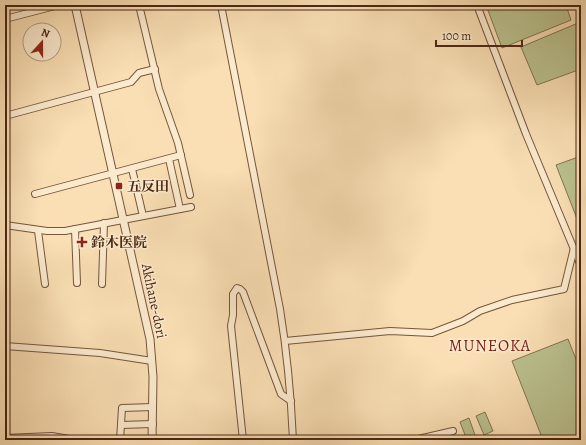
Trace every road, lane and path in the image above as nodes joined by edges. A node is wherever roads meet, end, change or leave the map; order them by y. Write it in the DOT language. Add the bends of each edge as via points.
graph roads {
  1 [pos="59,5"];
  2 [pos="75,5"];
  3 [pos="139,5"];
  4 [pos="221,5"];
  5 [pos="477,5"];
  6 [pos="5,19"];
  7 [pos="155,69"];
  8 [pos="95,92"];
  9 [pos="5,116"];
  10 [pos="181,155"];
  11 [pos="169,159"];
  12 [pos="132,169"];
  13 [pos="113,174"];
  14 [pos="35,194"];
  15 [pos="190,195"];
  16 [pos="191,207"];
  17 [pos="180,209"];
  18 [pos="143,216"];
  19 [pos="123,219"];
  20 [pos="104,223"];
  21 [pos="5,225"];
  22 [pos="75,229"];
  23 [pos="38,230"];
  24 [pos="574,248"];
  25 [pos="581,266"];
  26 [pos="77,283"];
  27 [pos="45,284"];
  28 [pos="102,284"];
  29 [pos="285,341"];
  30 [pos="5,346"];
  31 [pos="152,361"];
  32 [pos="291,401"];
  33 [pos="153,407"];
  34 [pos="153,424"];
  35 [pos="121,425"];
  36 [pos="453,431"];
  37 [pos="5,438"];
  38 [pos="75,440"];
  39 [pos="120,440"];
  40 [pos="152,440"];
  41 [pos="243,440"];
  42 [pos="293,440"];
  43 [pos="414,440"];
  1 -- 6 [label="street"];
  2 -- 8 [label="street, Akihane-dori"];
  3 -- 7 [label="street"];
  4 -- 29 [label="street"];
  5 -- 24 [label="street" via="526,134"];
  7 -- 8 [label="street" via="140,73 131,82"];
  7 -- 10 [label="street"];
  8 -- 9 [label="street"];
  8 -- 13 [label="street, Akihane-dori"];
  10 -- 11 [label="street"];
  10 -- 15 [label="street"];
  11 -- 12 [label="street"];
  11 -- 17 [label="street"];
  12 -- 13 [label="street"];
  12 -- 18 [label="street"];
  13 -- 14 [label="street"];
  13 -- 19 [label="street, Akihane-dori"];
  16 -- 17 [label="street"];
  17 -- 18 [label="street"];
  18 -- 19 [label="street"];
  19 -- 20 [label="street"];
  19 -- 31 [label="street, Akihane-dori" via="145,316"];
  20 -- 22 [label="street"];
  20 -- 28 [label="street"];
  21 -- 23 [label="street"];
  22 -- 23 [label="street"];
  22 -- 26 [label="street"];
  23 -- 27 [label="street"];
  24 -- 25 [label="street"];
  24 -- 29 [label="street" via="564,289 512,300 432,333 390,331"];
  29 -- 32 [label="street"];
  30 -- 31 [label="street" via="100,353"];
  31 -- 33 [label="street, Akihane-dori"];
  32 -- 41 [label="street" via="281,394 243,292 237,288 233,294 234,315 231,326"];
  32 -- 42 [label="street"];
  33 -- 34 [label="street, Akihane-dori"];
  33 -- 35 [label="street" via="122,408"];
  34 -- 35 [label="street"];
  34 -- 40 [label="street, Akihane-dori"];
  35 -- 39 [label="street"];
  36 -- 43 [label="street"];
  37 -- 38 [label="street" via="52,436"];
}
